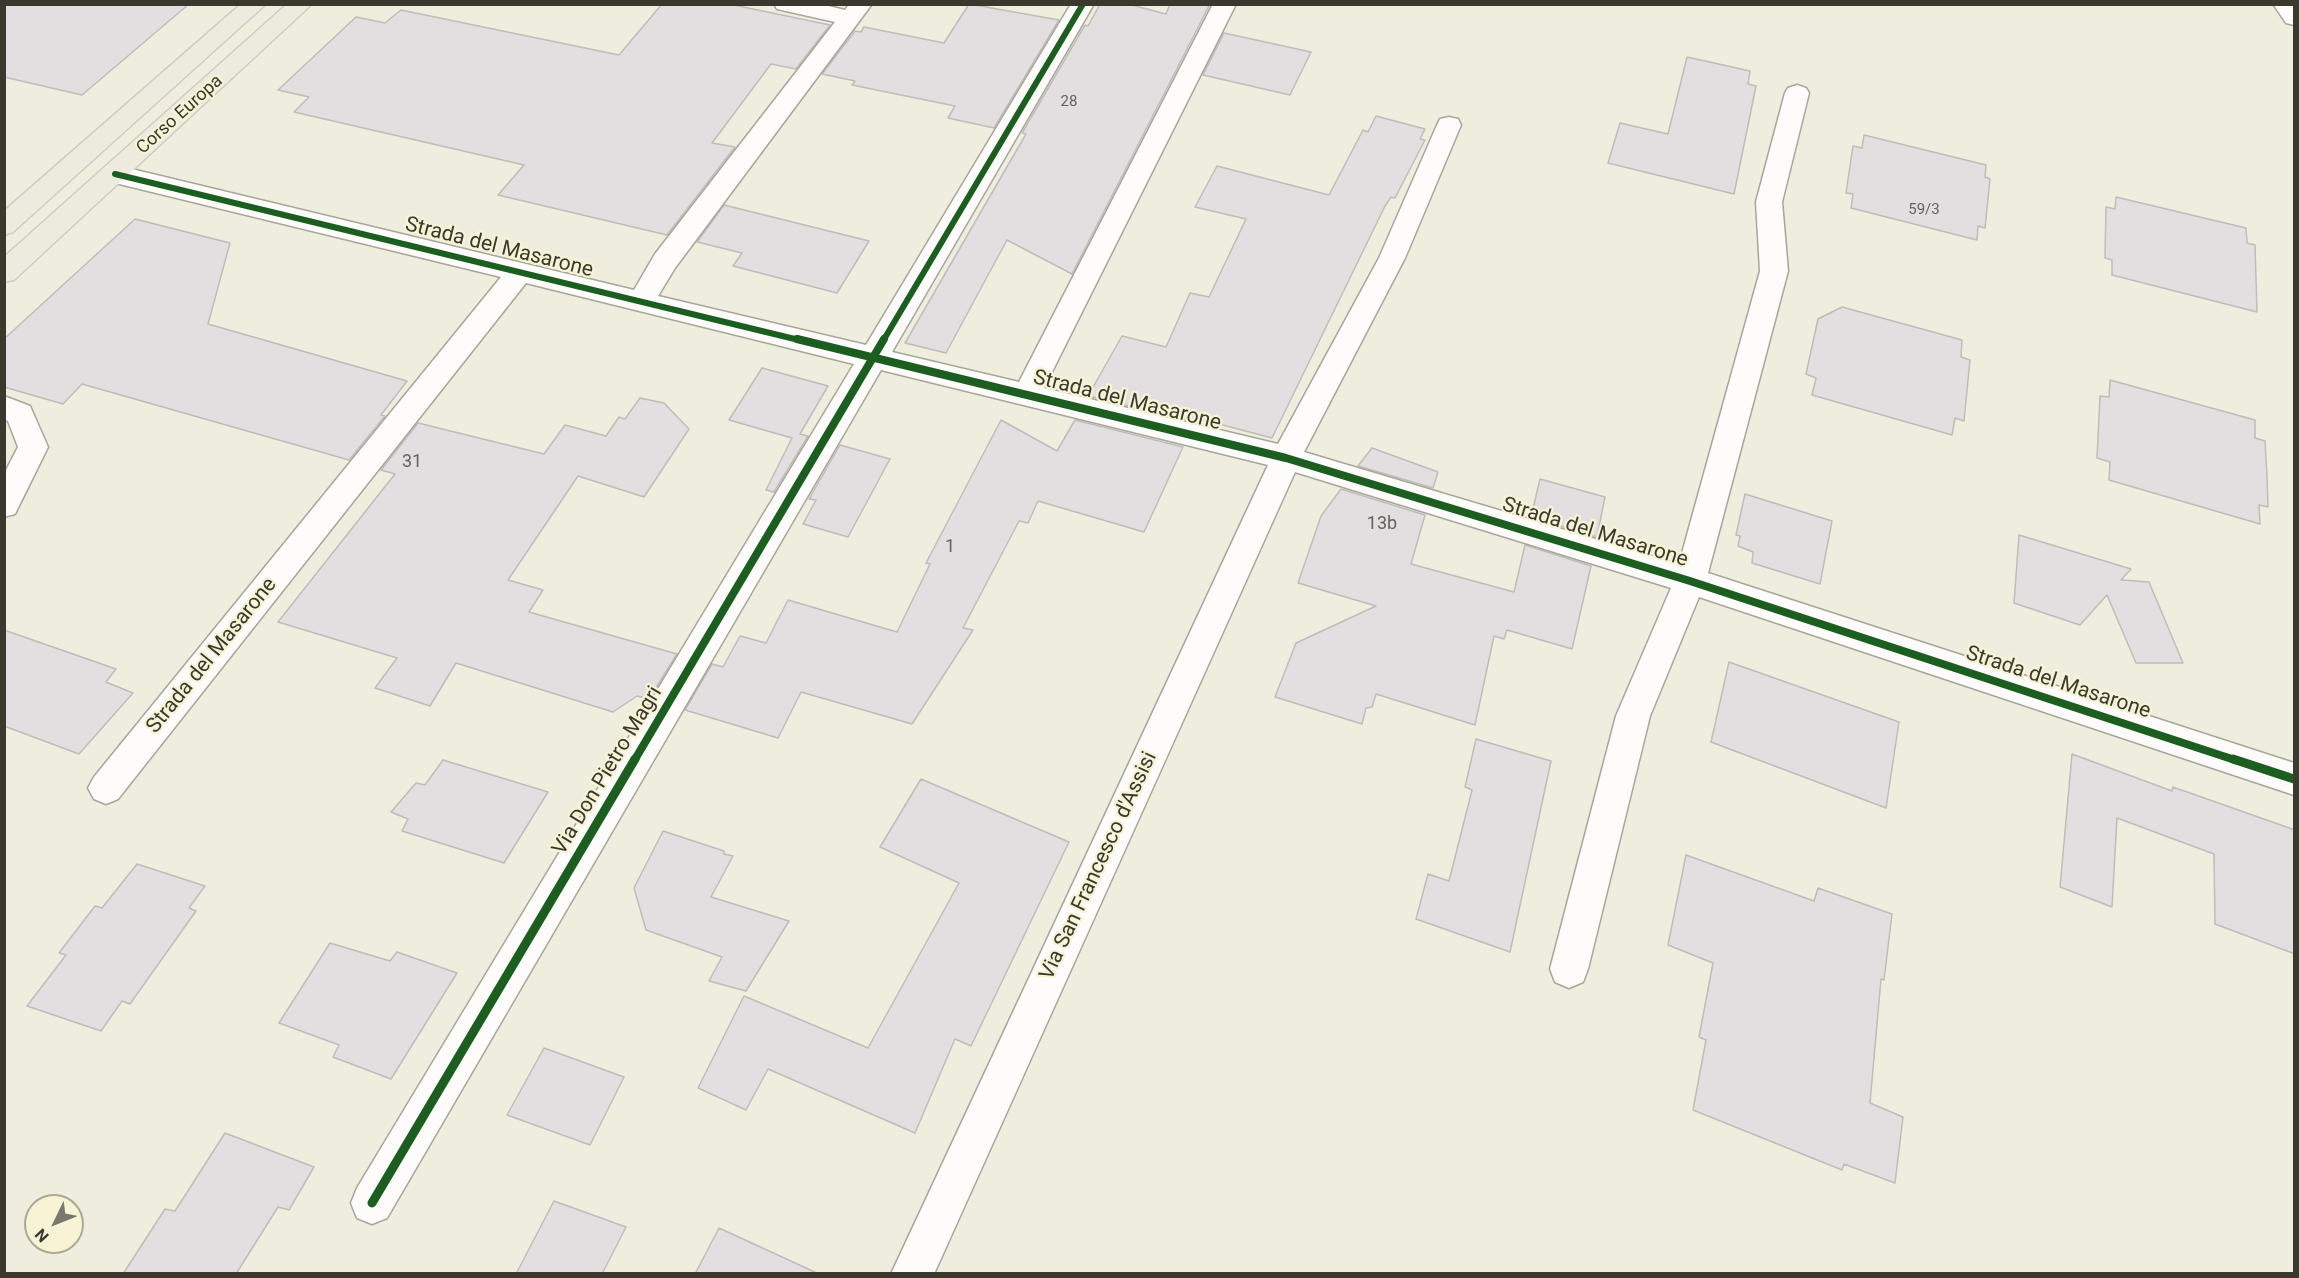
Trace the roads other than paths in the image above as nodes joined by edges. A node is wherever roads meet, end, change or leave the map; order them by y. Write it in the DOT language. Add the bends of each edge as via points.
graph roads {
  1 [pos="255,4"];
  2 [pos="301,4"];
  3 [pos="785,4"];
  4 [pos="1083,4"];
  5 [pos="1225,4"];
  6 [pos="2284,4"];
  7 [pos="856,11"];
  8 [pos="2295,18"];
  9 [pos="1797,93"];
  10 [pos="1449,125"];
  11 [pos="115,174"];
  12 [pos="4,226"];
  13 [pos="521,271"];
  14 [pos="4,273"];
  15 [pos="641,301"];
  16 [pos="875,357"];
  17 [pos="1026,396"];
  18 [pos="4,407"];
  19 [pos="1286,458"];
  20 [pos="4,505"];
  21 [pos="1690,581"];
  22 [pos="2295,779"];
  23 [pos="106,788"];
  24 [pos="1569,969"];
  25 [pos="372,1203"];
  26 [pos="912,1274"];
  1 -- 12 [label="main road, Corso Europa"];
  2 -- 11 [label="main road, Corso Europa"];
  3 -- 7 [label="street"];
  4 -- 16 [label="street"];
  5 -- 17 [label="street, Strada del Masarone"];
  6 -- 8 [label="street"];
  7 -- 15 [label="street" via="665,261"];
  9 -- 21 [label="street, Strada del Masarone" via="1769,202 1774,271"];
  10 -- 19 [label="street" via="1392,258"];
  11 -- 13 [label="street, Strada del Masarone"];
  11 -- 14 [label="main road, Corso Europa"];
  13 -- 15 [label="street, Strada del Masarone"];
  13 -- 23 [label="street, Strada del Masarone"];
  15 -- 16 [label="street, Strada del Masarone"];
  16 -- 17 [label="street, Strada del Masarone"];
  16 -- 25 [label="street, Via Don Pietro Magri"];
  17 -- 19 [label="street, Strada del Masarone"];
  18 -- 20 [label="street" via="20,414 33,447"];
  19 -- 21 [label="street, Strada del Masarone"];
  19 -- 26 [label="street, Via San Francesco d'Assisi"];
  21 -- 22 [label="street, Strada del Masarone"];
  21 -- 24 [label="street, Strada del Masarone" via="1633,716"];
}
